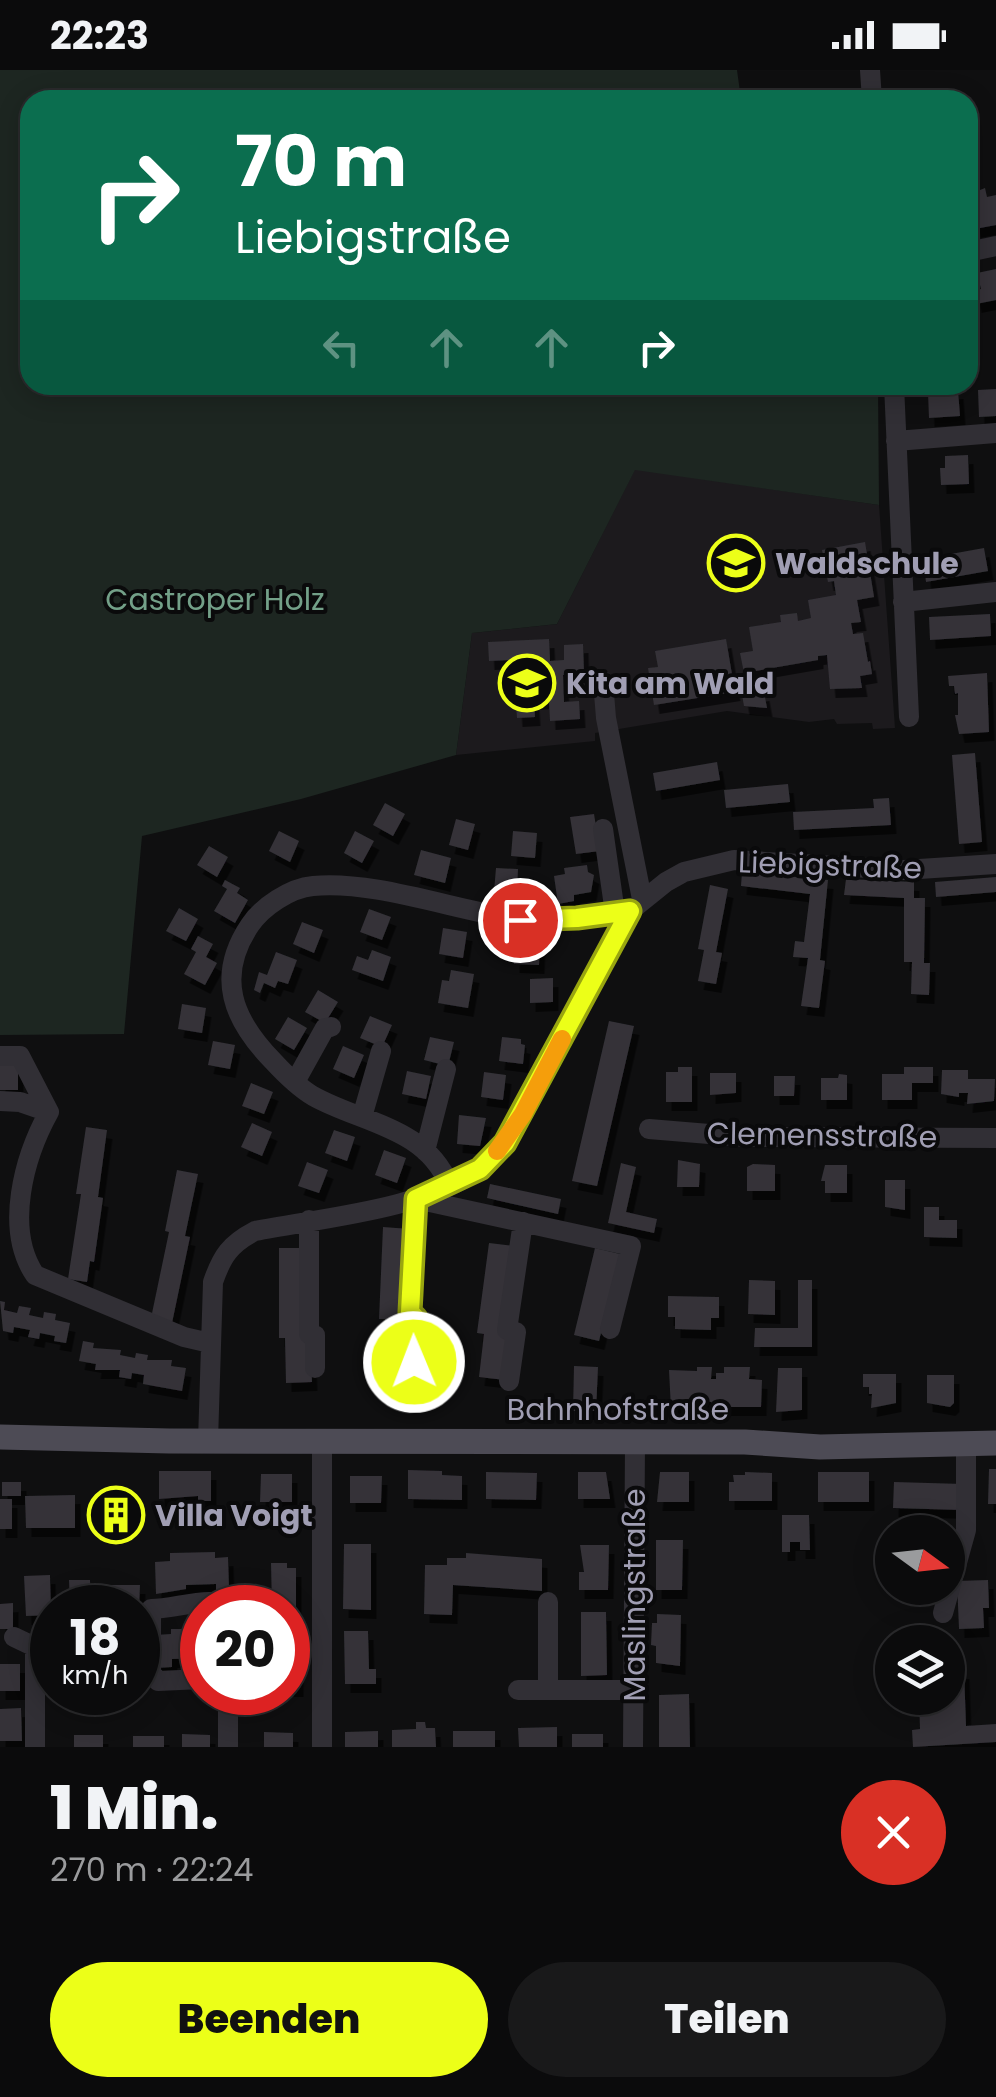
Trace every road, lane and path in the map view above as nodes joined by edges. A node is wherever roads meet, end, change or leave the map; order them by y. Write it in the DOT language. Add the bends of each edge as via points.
graph roads {
  1 [pos="894,395"];
  2 [pos="996,433"];
  3 [pos="896,441"];
  4 [pos="996,592"];
  5 [pos="902,602"];
  6 [pos="603,681"];
  7 [pos="909,717"];
  8 [pos="604,829"];
  9 [pos="996,864"];
  10 [pos="629,908"];
  11 [pos="330,1027"];
  12 [pos="381,1051"];
  13 [pos="0,1056"];
  14 [pos="446,1069"];
  15 [pos="295,1082"];
  16 [pos="0,1101"];
  17 [pos="49,1112"];
  18 [pos="362,1116"];
  19 [pos="649,1129"];
  20 [pos="996,1138"];
  21 [pos="426,1151"];
  22 [pos="449,1185"];
  23 [pos="416,1199"];
  24 [pos="309,1220"];
  25 [pos="523,1222"];
  26 [pos="610,1329"];
  27 [pos="210,1342"];
  28 [pos="414,1362"];
  29 [pos="316,1368"];
  30 [pos="509,1381"];
  31 [pos="0,1436"];
  32 [pos="208,1441"];
  33 [pos="322,1441"];
  34 [pos="635,1443"];
  35 [pos="966,1443"];
  36 [pos="996,1443"];
  37 [pos="548,1602"];
  38 [pos="942,1613"];
  39 [pos="14,1637"];
  40 [pos="30,1646"];
  41 [pos="518,1690"];
  42 [pos="548,1690"];
  43 [pos="633,1690"];
  44 [pos="35,1715"];
  45 [pos="228,1715"];
  46 [pos="35,1747"];
  47 [pos="228,1747"];
  48 [pos="322,1747"];
  49 [pos="633,1747"];
  1 -- 3 [label="street"];
  2 -- 3 [label="street"];
  3 -- 5 [label="street"];
  4 -- 5 [label="street"];
  5 -- 7 [label="street"];
  6 -- 10 [label="street"];
  8 -- 10 [label="street"];
  9 -- 10 [label="street, Liebigstraße" via="904,870 734,860 684,872"];
  10 -- 15 [label="street" via="520,920 371,890 300,888 256,916 240,940 231,974 238,1015"];
  10 -- 22 [label="street, Liebigstraße" via="505,1143 480,1169"];
  11 -- 15 [label="street"];
  12 -- 18 [label="street"];
  13 -- 17 [label="street" via="20,1056"];
  14 -- 21 [label="street"];
  15 -- 18 [label="street"];
  16 -- 17 [label="street"];
  17 -- 27 [label="street" via="21,1188 27,1264 35,1275"];
  18 -- 21 [label="street"];
  19 -- 20 [label="street, Clemensstraße" via="744,1137"];
  21 -- 22 [label="street"];
  22 -- 23 [label="street, Liebigstraße"];
  23 -- 24 [label="street, Liebigstraße"];
  23 -- 25 [label="street, Liebigstraße"];
  23 -- 28 [label="street"];
  24 -- 27 [label="street, Liebigstraße" via="255,1231 221,1258 212,1282"];
  24 -- 29 [label="street" via="309,1334 316,1335"];
  25 -- 26 [label="street, Liebigstraße" via="632,1246"];
  25 -- 30 [label="street" via="507,1330 516,1332"];
  27 -- 32 [label="street, Liebigstraße"];
  31 -- 32 [label="main road, Bahnhofstraße"];
  32 -- 33 [label="main road, Bahnhofstraße"];
  33 -- 34 [label="main road, Bahnhofstraße"];
  33 -- 48 [label="street"];
  34 -- 35 [label="main road, Bahnhofstraße"];
  34 -- 43 [label="street, Maslingstraße"];
  35 -- 36 [label="main road, Bahnhofstraße"];
  35 -- 38 [label="street" via="966,1530"];
  37 -- 42 [label="street"];
  39 -- 40 [label="street"];
  41 -- 42 [label="street"];
  42 -- 43 [label="street"];
  43 -- 49 [label="street, Maslingstraße"];
  44 -- 46 [label="street"];
  45 -- 47 [label="street"];
}
